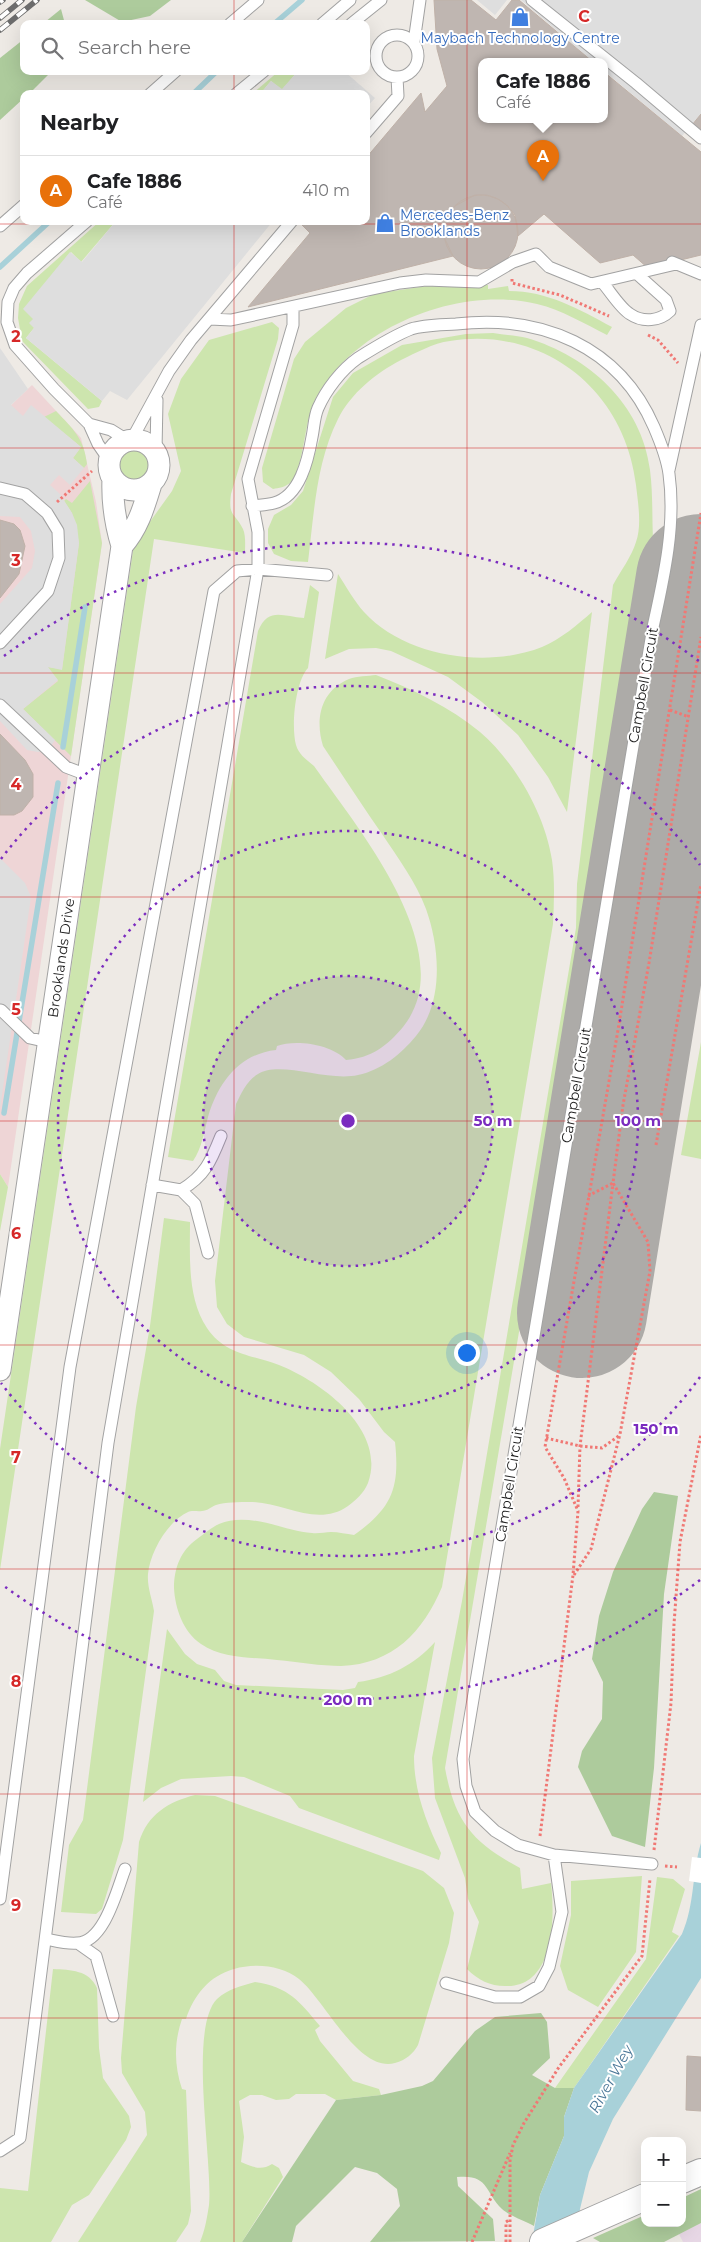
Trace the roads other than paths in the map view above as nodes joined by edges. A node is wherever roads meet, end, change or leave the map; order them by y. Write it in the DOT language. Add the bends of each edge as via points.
graph roads {
  1 [pos="258,0"];
  2 [pos="350,0"];
  3 [pos="381,0"];
  4 [pos="420,0"];
  5 [pos="532,0"];
  6 [pos="235,20"];
  7 [pos="328,20"];
  8 [pos="356,20"];
  9 [pos="414,42"];
  10 [pos="371,52"];
  11 [pos="605,58"];
  12 [pos="608,61"];
  13 [pos="171,75"];
  14 [pos="259,75"];
  15 [pos="397,77"];
  16 [pos="155,90"];
  17 [pos="241,90"];
  18 [pos="370,128"];
  19 [pos="701,138"];
  20 [pos="20,208"];
  21 [pos="82,225"];
  22 [pos="289,225"];
  23 [pos="0,226"];
  24 [pos="636,274"];
  25 [pos="701,274"];
  26 [pos="602,282"];
  27 [pos="293,306"];
  28 [pos="210,319"];
  29 [pos="3,325"];
  30 [pos="701,325"];
  31 [pos="157,396"];
  32 [pos="89,424"];
  33 [pos="129,440"];
  34 [pos="156,451"];
  35 [pos="105,470"];
  36 [pos="669,472"];
  37 [pos="151,484"];
  38 [pos="0,488"];
  39 [pos="252,506"];
  40 [pos="122,546"];
  41 [pos="258,569"];
  42 [pos="327,575"];
  43 [pos="0,643"];
  44 [pos="0,705"];
  45 [pos="87,775"];
  46 [pos="1,1010"];
  47 [pos="39,1040"];
  48 [pos="221,1136"];
  49 [pos="152,1185"];
  50 [pos="181,1190"];
  51 [pos="208,1253"];
  52 [pos="0,1370"];
  53 [pos="554,1855"];
  54 [pos="652,1864"];
  55 [pos="125,1869"];
  56 [pos="0,1899"];
  57 [pos="46,1940"];
  58 [pos="79,1944"];
  59 [pos="446,1983"];
  60 [pos="113,2016"];
  61 [pos="0,2151"];
  62 [pos="701,2172"];
  63 [pos="686,2178"];
  64 [pos="641,2199"];
  65 [pos="543,2242"];
  1 -- 6 [label="lane"];
  2 -- 7 [label="lane"];
  3 -- 8 [label="lane"];
  4 -- 9 [label="lane"];
  5 -- 11 [label="lane"];
  9 -- 10 [label="lane" via="402,35 388,36"];
  9 -- 15 [label="lane" via="418,61 410,73"];
  10 -- 15 [label="lane" via="379,67 390,76"];
  12 -- 19 [label="lane"];
  13 -- 16 [label="lane"];
  14 -- 17 [label="lane"];
  15 -- 18 [label="lane" via="398,96"];
  20 -- 23 [label="lane"];
  21 -- 29 [label="lane" via="14,288"];
  22 -- 28 [label="lane"];
  24 -- 25 [label="lane" via="674,263"];
  24 -- 26 [label="lane"];
  24 -- 26 [label="lane" via="666,300 670,311 662,318 650,320 630,315"];
  26 -- 27 [label="lane" via="591,284 549,267 536,254 479,282 426,280"];
  27 -- 28 [label="lane" via="231,320"];
  27 -- 39 [label="lane" via="294,325 248,479"];
  28 -- 31 [label="lane" via="169,371"];
  29 -- 32 [label="lane" via="15,345"];
  30 -- 36 [label="lane"];
  31 -- 33 [label="lane"];
  31 -- 34 [label="lane"];
  32 -- 33 [label="lane" via="111,430"];
  32 -- 35 [label="lane"];
  33 -- 34 [label="street" via="150,444"];
  33 -- 35 [label="street" via="115,447"];
  34 -- 37 [label="street" via="160,469"];
  35 -- 37 [label="street" via="126,489 135,490"];
  35 -- 40 [label="street, Brooklands Drive"];
  36 -- 39 [label="lane, Campbell Circuit" via="660,439 646,408 626,379 603,358 573,341 520,324 489,321 412,329 356,359 330,386 318,409 309,453 292,491 276,502"];
  36 -- 53 [label="lane, Campbell Circuit" via="672,509 665,570 463,1759 466,1786 476,1812 496,1831 518,1845"];
  37 -- 40 [label="street, Brooklands Drive" via="133,533"];
  38 -- 43 [label="lane" via="26,494 47,514 58,530 59,549 48,592"];
  39 -- 41 [label="lane" via="258,532"];
  40 -- 45 [label="street, Brooklands Drive"];
  41 -- 42 [label="lane"];
  41 -- 49 [label="lane"];
  41 -- 56 [label="lane" via="236,571 214,591 70,1368"];
  44 -- 45 [label="lane" via="66,767"];
  45 -- 47 [label="street, Brooklands Drive"];
  46 -- 47 [label="lane"];
  47 -- 52 [label="street, Brooklands Drive"];
  48 -- 50 [label="lane" via="210,1162 195,1182"];
  49 -- 50 [label="lane"];
  49 -- 57 [label="lane" via="108,1443"];
  50 -- 51 [label="lane" via="195,1204"];
  53 -- 54 [label="lane, Campbell Circuit"];
  53 -- 59 [label="lane" via="562,1912 549,1967 540,1986 520,1997 495,1997"];
  55 -- 58 [label="lane" via="108,1914 95,1936"];
  57 -- 58 [label="lane"];
  57 -- 61 [label="lane" via="20,2138"];
  58 -- 60 [label="lane" via="96,1956"];
  62 -- 63 [label="street"];
  64 -- 65 [label="street"];
}
